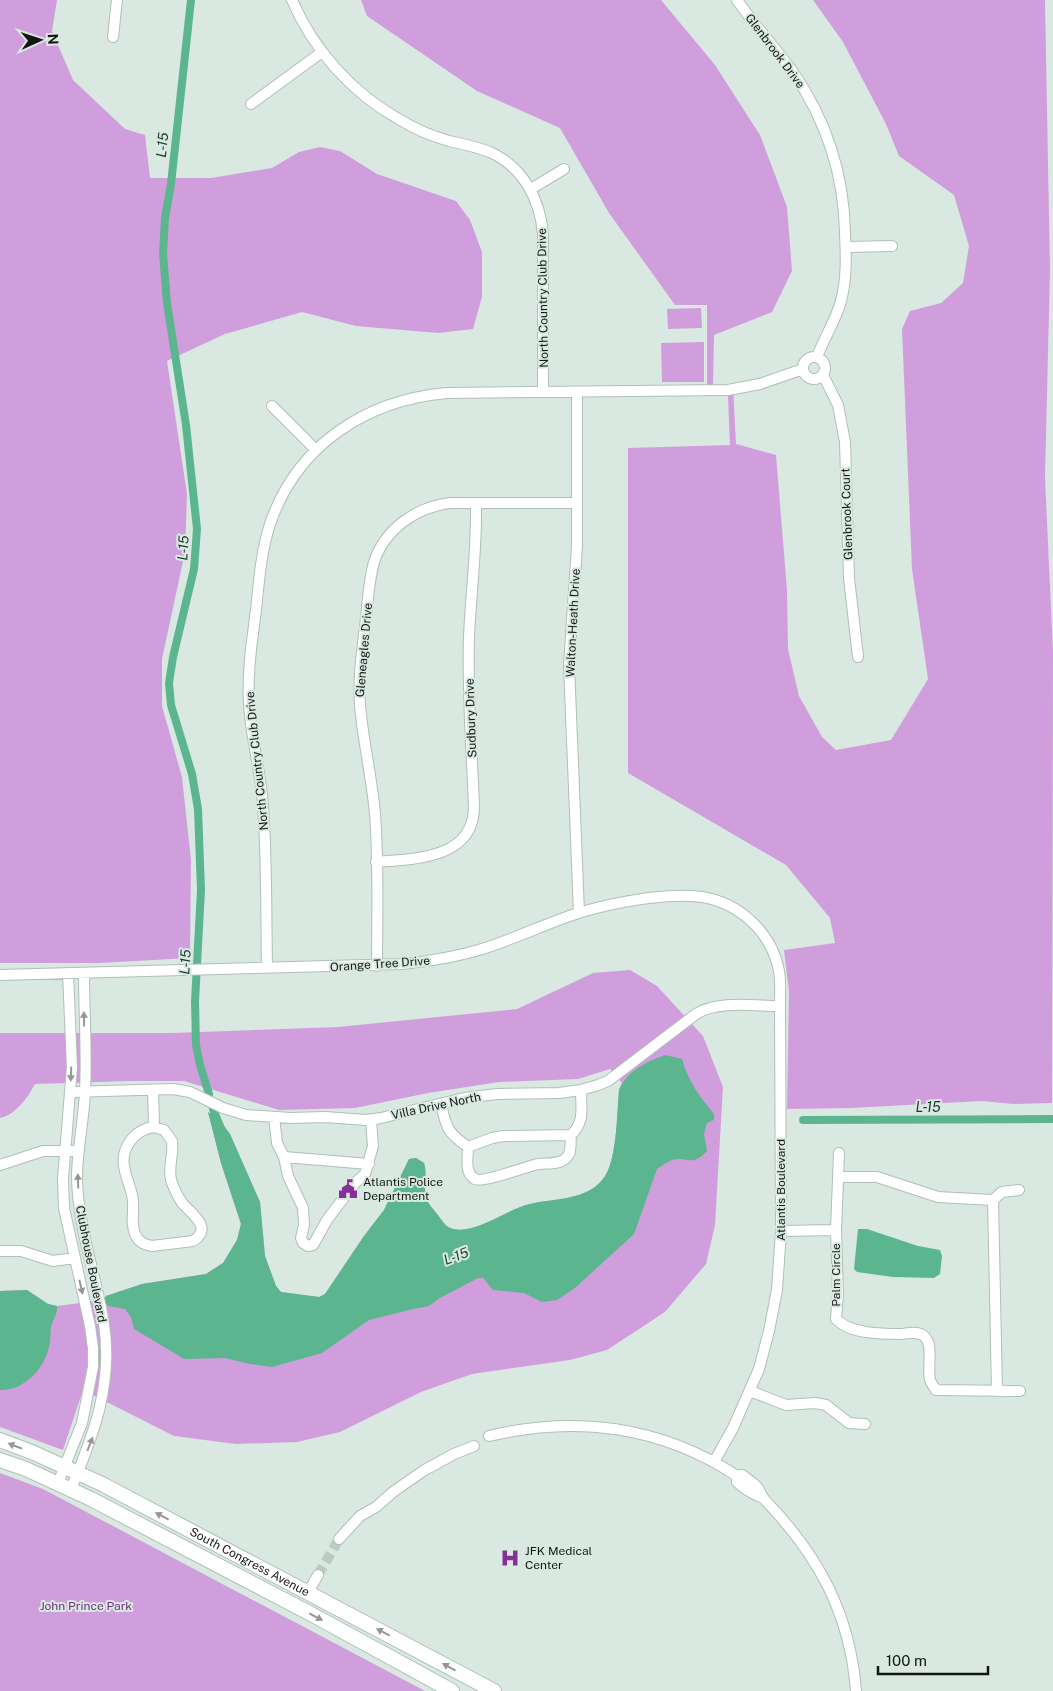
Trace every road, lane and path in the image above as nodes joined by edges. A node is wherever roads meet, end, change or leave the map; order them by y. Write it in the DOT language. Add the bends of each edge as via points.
graph roads {
  1 [pos="117,0"];
  2 [pos="292,0"];
  3 [pos="737,0"];
  4 [pos="113,37"];
  5 [pos="322,52"];
  6 [pos="251,104"];
  7 [pos="564,169"];
  8 [pos="530,189"];
  9 [pos="892,246"];
  10 [pos="846,247"];
  11 [pos="817,357"];
  12 [pos="803,369"];
  13 [pos="823,375"];
  14 [pos="543,392"];
  15 [pos="577,392"];
  16 [pos="272,406"];
  17 [pos="316,450"];
  18 [pos="476,503"];
  19 [pos="577,503"];
  20 [pos="858,657"];
  21 [pos="376,862"];
  22 [pos="579,913"];
  23 [pos="746,916"];
  24 [pos="377,966"];
  25 [pos="266,968"];
  26 [pos="68,973"];
  27 [pos="84,973"];
  28 [pos="0,975"];
  29 [pos="780,1006"];
  30 [pos="154,1090"];
  31 [pos="581,1090"];
  32 [pos="85,1091"];
  33 [pos="71,1092"];
  34 [pos="441,1105"];
  35 [pos="274,1117"];
  36 [pos="371,1120"];
  37 [pos="154,1127"];
  38 [pos="571,1135"];
  39 [pos="468,1147"];
  40 [pos="64,1150"];
  41 [pos="79,1151"];
  42 [pos="839,1154"];
  43 [pos="284,1157"];
  44 [pos="369,1164"];
  45 [pos="0,1165"];
  46 [pos="839,1177"];
  47 [pos="1019,1190"];
  48 [pos="993,1200"];
  49 [pos="836,1230"];
  50 [pos="781,1231"];
  51 [pos="0,1251"];
  52 [pos="74,1258"];
  53 [pos="750,1391"];
  54 [pos="997,1391"];
  55 [pos="1020,1392"];
  56 [pos="865,1424"];
  57 [pos="489,1436"];
  58 [pos="0,1440"];
  59 [pos="474,1446"];
  60 [pos="0,1460"];
  61 [pos="714,1462"];
  62 [pos="72,1470"];
  63 [pos="58,1483"];
  64 [pos="71,1489"];
  65 [pos="339,1539"];
  66 [pos="197,1555"];
  67 [pos="318,1575"];
  68 [pos="308,1592"];
  69 [pos="452,1691"];
  70 [pos="494,1691"];
  71 [pos="856,1691"];
  1 -- 4 [label="street"];
  2 -- 5 [label="street, North Country Club Drive"];
  3 -- 10 [label="street, Glenbrook Drive" via="796,77 822,123 841,186"];
  5 -- 6 [label="street"];
  5 -- 8 [label="street, North Country Club Drive" via="378,107 428,134 501,158 519,173"];
  7 -- 8 [label="street"];
  8 -- 14 [label="street, North Country Club Drive" via="539,210 543,234"];
  9 -- 10 [label="street"];
  10 -- 11 [label="street, Glenbrook Drive" via="846,271 840,303"];
  11 -- 12 [label="street, Glenbrook Drive" via="806,360"];
  11 -- 13 [label="street" via="825,364"];
  12 -- 13 [label="street" via="810,379"];
  12 -- 15 [label="street, Glenbrook Drive" via="760,384 728,390"];
  13 -- 20 [label="street, Glenbrook Court" via="838,405 845,442 850,578"];
  14 -- 15 [label="street, Glenbrook Drive"];
  14 -- 17 [label="street, North Country Club Drive" via="448,392 413,397 362,416"];
  15 -- 19 [label="street, Walton-Heath Drive"];
  16 -- 17 [label="street"];
  17 -- 25 [label="street, North Country Club Drive" via="289,484 270,525 262,559 251,651 251,727 265,827"];
  18 -- 19 [label="street, Gleneagles Drive"];
  18 -- 21 [label="street, Gleneagles Drive" via="444,504 405,519 389,535 375,561 360,682 362,724 373,788"];
  18 -- 21 [label="street, Sudbury Drive" via="476,551 469,636 473,819 464,838 447,851"];
  19 -- 22 [label="street, Walton-Heath Drive" via="569,665"];
  21 -- 24 [label="street, Gleneagles Drive"];
  22 -- 23 [label="street, Orange Tree Drive" via="634,901 688,896 712,899"];
  22 -- 24 [label="street, Orange Tree Drive" via="480,950 429,961"];
  23 -- 29 [label="street, Atlantis Boulevard" via="759,929 773,953 779,971"];
  24 -- 25 [label="street, Orange Tree Drive"];
  25 -- 27 [label="street, Orange Tree Drive"];
  26 -- 27 [label="street, Orange Tree Drive"];
  26 -- 28 [label="street, Orange Tree Drive"];
  26 -- 33 [label="street, Clubhouse Boulevard, one-way"];
  32 -- 27 [label="street, Clubhouse Boulevard, one-way"];
  29 -- 31 [label="street, Villa Drive North" via="705,1009 608,1080"];
  29 -- 50 [label="street, Atlantis Boulevard"];
  30 -- 32 [label="street, Villa Drive North"];
  30 -- 35 [label="street, Villa Drive North" via="184,1091 234,1112"];
  30 -- 37 [label="street"];
  31 -- 34 [label="street, Villa Drive North" via="498,1094 464,1098"];
  31 -- 38 [label="street" via="581,1121"];
  32 -- 33 [label="street, Villa Drive North"];
  32 -- 41 [label="street, Clubhouse Boulevard"];
  33 -- 40 [label="street, Clubhouse Boulevard"];
  34 -- 36 [label="street, Villa Drive North"];
  34 -- 39 [label="street" via="449,1132"];
  35 -- 36 [label="street, Villa Drive North"];
  35 -- 43 [label="street" via="277,1143"];
  36 -- 44 [label="street" via="373,1146"];
  37 -- 37 [label="street" via="138,1133 125,1152 124,1170 133,1198 134,1230 138,1239 152,1246 193,1241 198,1238 201,1226 174,1189 170,1169 172,1141 168,1133"];
  38 -- 39 [label="street" via="503,1136"];
  38 -- 39 [label="street" via="569,1154 561,1162 534,1165 485,1181 470,1175"];
  40 -- 41 [label="street"];
  40 -- 45 [label="street" via="44,1151"];
  40 -- 52 [label="street, Clubhouse Boulevard" via="64,1208"];
  62 -- 41 [label="street, Clubhouse Boulevard, one-way" via="100,1414 106,1370 104,1326 79,1210"];
  42 -- 46 [label="street, Palm Circle"];
  43 -- 44 [label="street"];
  43 -- 44 [label="street" via="288,1176 303,1208 301,1238 308,1246 316,1241 327,1220 365,1174"];
  46 -- 48 [label="street" via="877,1177 938,1198"];
  46 -- 49 [label="street, Palm Circle"];
  47 -- 48 [label="street" via="1002,1192"];
  48 -- 54 [label="street"];
  49 -- 50 [label="street, Palm Circle"];
  49 -- 54 [label="street, Palm Circle" via="836,1319 842,1326 879,1334 918,1333 929,1342 930,1381 936,1390"];
  50 -- 53 [label="street, Atlantis Boulevard" via="773,1317"];
  51 -- 52 [label="street" via="21,1250 53,1261"];
  52 -- 62 [label="street, Clubhouse Boulevard, one-way" via="90,1326 93,1366"];
  53 -- 56 [label="street" via="786,1405 826,1405 849,1423"];
  53 -- 61 [label="street, Atlantis Boulevard"];
  54 -- 55 [label="street, Palm Circle"];
  57 -- 61 [label="street" via="567,1424 611,1428 654,1437"];
  62 -- 58 [label="main road, South Congress Avenue, one-way"];
  59 -- 65 [label="street" via="424,1471 393,1492 360,1516"];
  60 -- 63 [label="main road, South Congress Avenue"];
  61 -- 71 [label="street" via="737,1476 739,1485 748,1492 763,1498 814,1559 847,1635"];
  62 -- 63 [label="street, Clubhouse Boulevard"];
  62 -- 64 [label="street, Clubhouse Boulevard"];
  68 -- 62 [label="main road, South Congress Avenue, one-way"];
  63 -- 64 [label="main road, South Congress Avenue"];
  64 -- 66 [label="main road, South Congress Avenue"];
  66 -- 68 [label="main road" via="220,1560 283,1592 297,1596"];
  66 -- 69 [label="main road, South Congress Avenue, one-way"];
  67 -- 68 [label="street"];
  70 -- 68 [label="main road, South Congress Avenue, one-way"];
}
